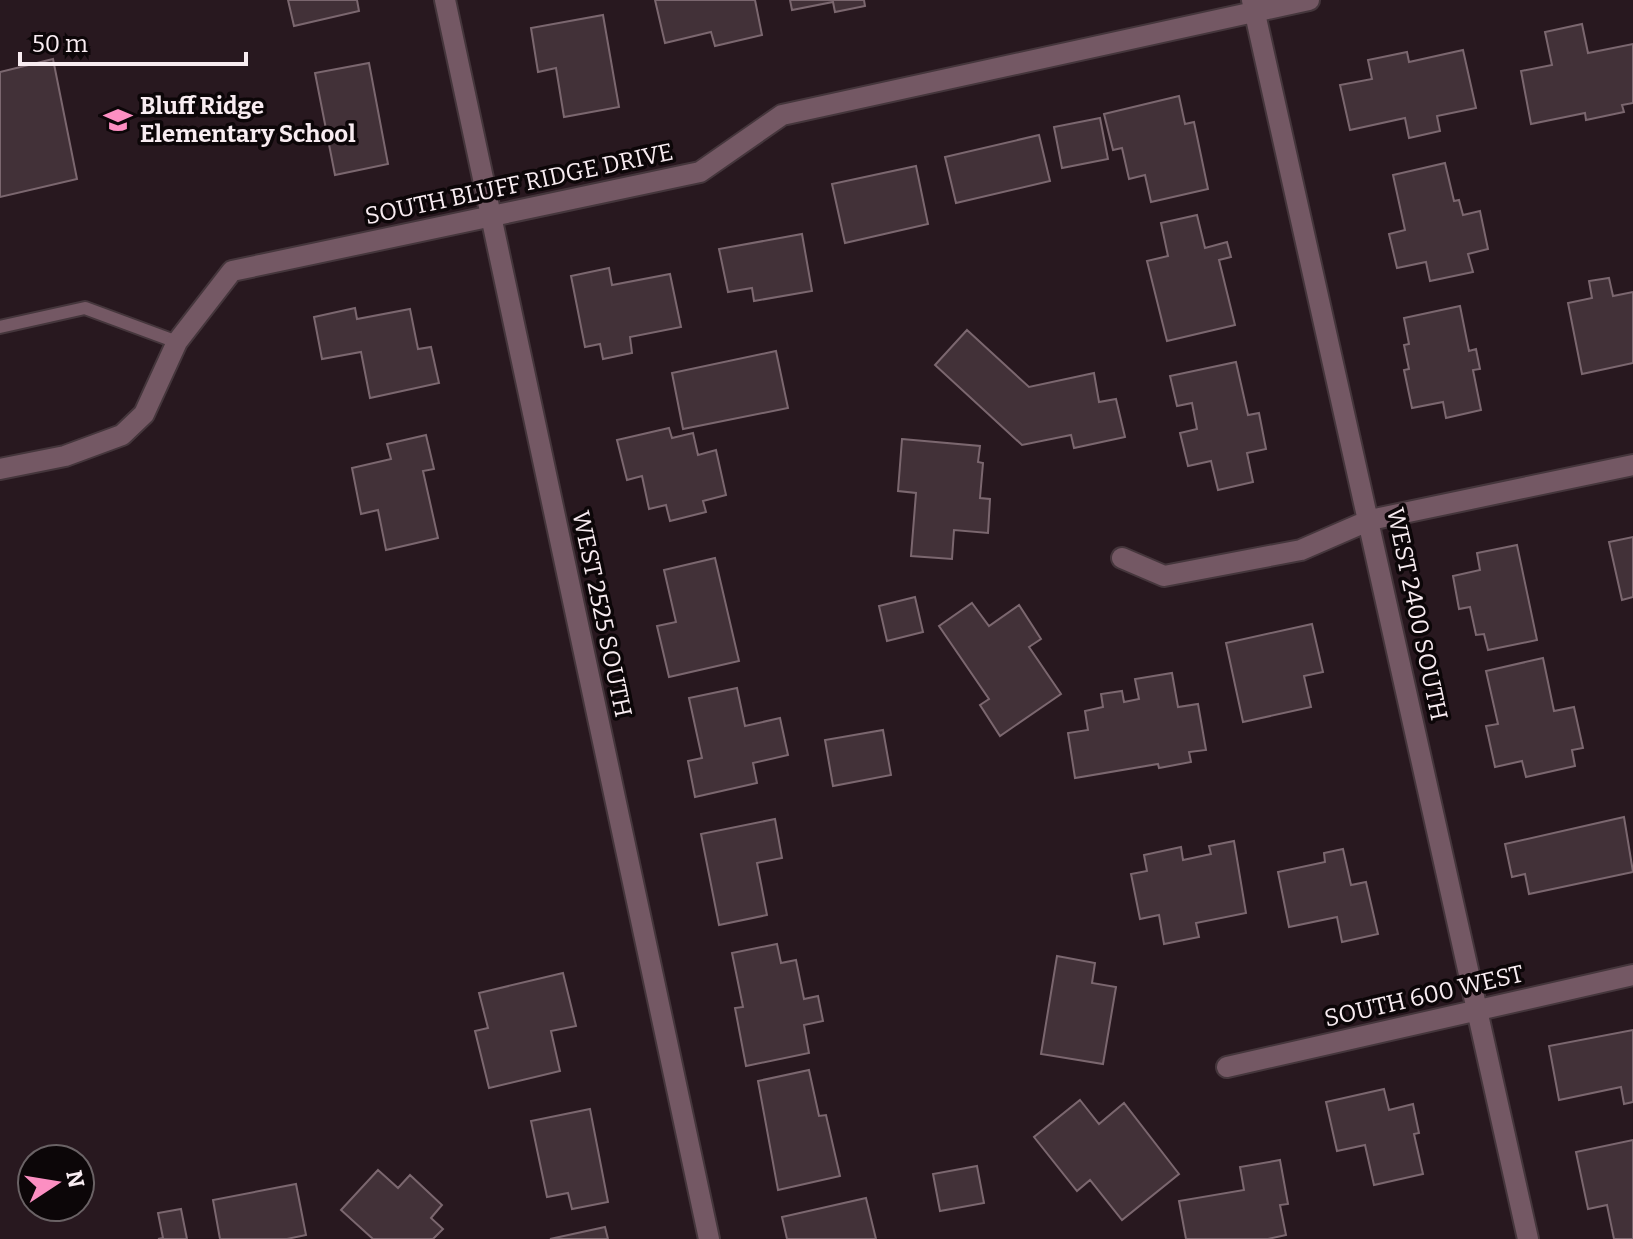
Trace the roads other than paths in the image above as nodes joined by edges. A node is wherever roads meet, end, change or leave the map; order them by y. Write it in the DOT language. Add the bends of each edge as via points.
graph roads {
  1 [pos="445,0"];
  2 [pos="1309,0"];
  3 [pos="1253,5"];
  4 [pos="490,216"];
  5 [pos="0,327"];
  6 [pos="177,342"];
  7 [pos="1633,465"];
  8 [pos="0,469"];
  9 [pos="1370,520"];
  10 [pos="1122,558"];
  11 [pos="1633,975"];
  12 [pos="1477,1011"];
  13 [pos="1227,1067"];
  14 [pos="709,1239"];
  15 [pos="1528,1239"];
  1 -- 4 [label="street, WEST 2525 SOUTH"];
  2 -- 3 [label="street, SOUTH BLUFF RIDGE DRIVE"];
  3 -- 4 [label="street, SOUTH BLUFF RIDGE DRIVE" via="782,115 700,172"];
  3 -- 9 [label="street, WEST 2400 SOUTH"];
  4 -- 6 [label="street, SOUTH BLUFF RIDGE DRIVE" via="232,271"];
  4 -- 14 [label="street, WEST 2525 SOUTH"];
  5 -- 6 [label="lane" via="85,308"];
  6 -- 8 [label="street, SOUTH BLUFF RIDGE DRIVE" via="144,414 122,435 65,456"];
  7 -- 9 [label="street"];
  9 -- 10 [label="street" via="1301,550 1164,576"];
  9 -- 12 [label="street, WEST 2400 SOUTH"];
  11 -- 12 [label="street, SOUTH 600 WEST"];
  12 -- 13 [label="street, SOUTH 600 WEST"];
  12 -- 15 [label="street, WEST 2400 SOUTH"];
}
